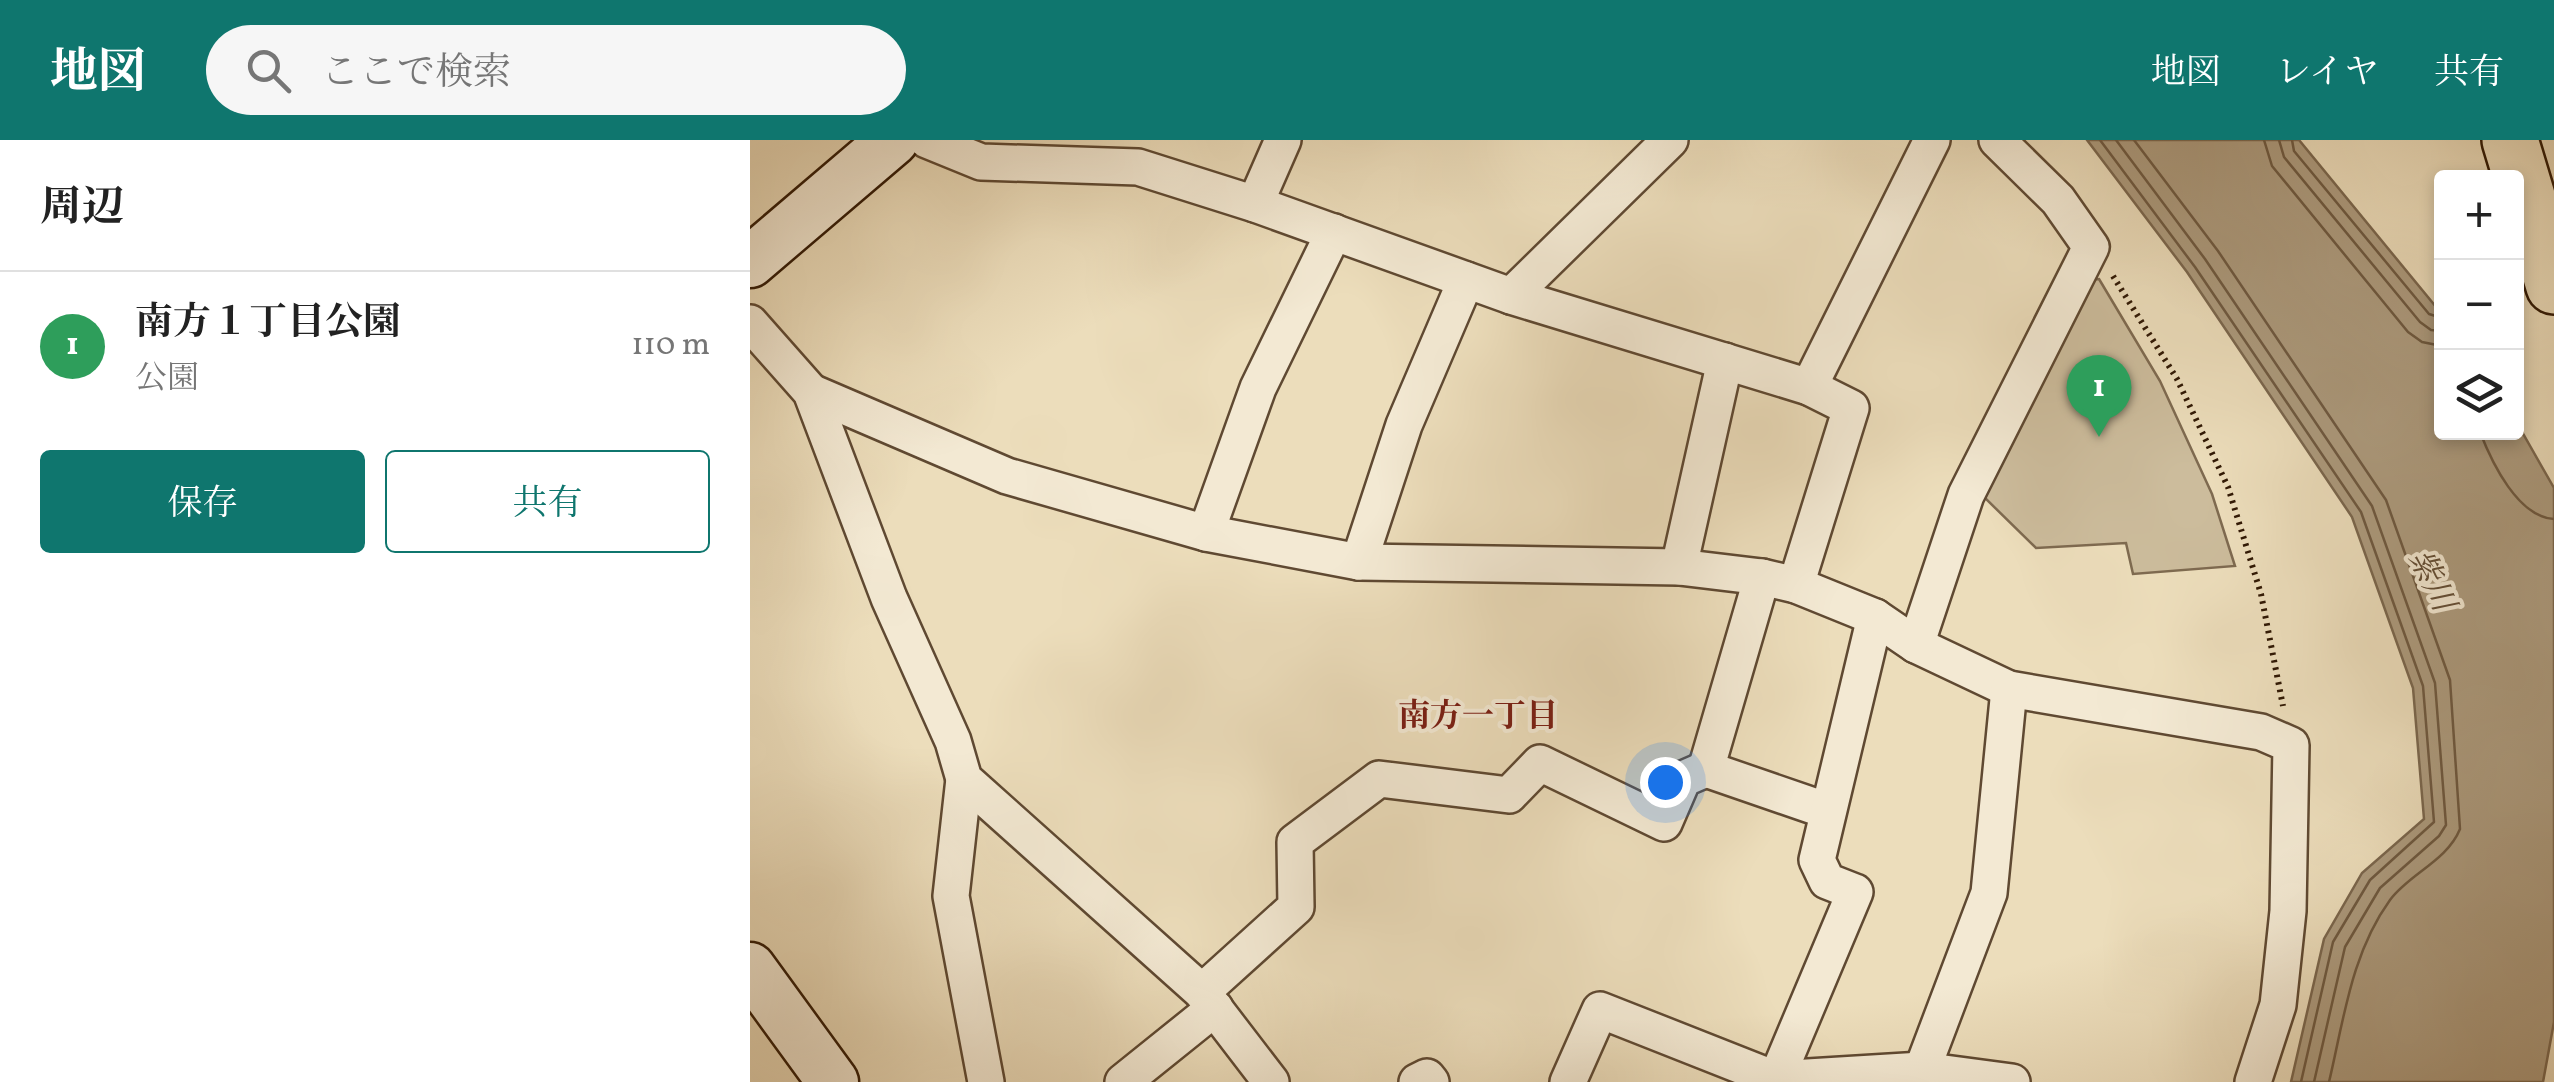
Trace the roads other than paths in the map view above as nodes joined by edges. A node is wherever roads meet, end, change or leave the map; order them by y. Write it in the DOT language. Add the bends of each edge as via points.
graph roads {
  1 [pos="893,140"];
  2 [pos="927,140"];
  3 [pos="1283,140"];
  4 [pos="1670,140"];
  5 [pos="1932,140"];
  6 [pos="1997,140"];
  7 [pos="2510,140"];
  8 [pos="1254,204"];
  9 [pos="1334,232"];
  10 [pos="750,262"];
  11 [pos="1466,280"];
  12 [pos="2554,286"];
  13 [pos="1511,296"];
  14 [pos="750,323"];
  15 [pos="1726,362"];
  16 [pos="1808,387"];
  17 [pos="811,392"];
  18 [pos="1206,534"];
  19 [pos="1359,562"];
  20 [pos="1680,567"];
  21 [pos="1779,581"];
  22 [pos="1875,617"];
  23 [pos="1916,645"];
  24 [pos="2009,689"];
  25 [pos="1706,769"];
  26 [pos="964,778"];
  27 [pos="1828,812"];
  28 [pos="750,968"];
  29 [pos="1208,1000"];
  30 [pos="1922,1070"];
  31 [pos="1775,1080"];
  32 [pos="833,1082"];
  33 [pos="986,1082"];
  34 [pos="1123,1082"];
  35 [pos="1271,1082"];
  36 [pos="1418,1082"];
  37 [pos="1431,1082"];
  38 [pos="1568,1082"];
  39 [pos="2012,1082"];
  40 [pos="2253,1082"];
  1 -- 10 [label="street"];
  2 -- 8 [label="street" via="982,162 1138,167"];
  3 -- 8 [label="street"];
  4 -- 13 [label="street"];
  5 -- 16 [label="street"];
  6 -- 23 [label="street" via="2058,200 2091,247 1966,495"];
  7 -- 12 [label="main road"];
  8 -- 9 [label="street"];
  9 -- 11 [label="street"];
  9 -- 18 [label="street" via="1258,388"];
  11 -- 13 [label="street"];
  11 -- 19 [label="street" via="1404,425"];
  13 -- 15 [label="street"];
  14 -- 17 [label="street"];
  15 -- 16 [label="street"];
  15 -- 20 [label="street"];
  16 -- 21 [label="street" via="1851,408"];
  17 -- 18 [label="street" via="1007,476"];
  17 -- 26 [label="street"];
  18 -- 19 [label="street"];
  19 -- 20 [label="street"];
  20 -- 21 [label="street"];
  21 -- 22 [label="street"];
  21 -- 25 [label="street"];
  22 -- 23 [label="street"];
  22 -- 27 [label="street"];
  23 -- 24 [label="street"];
  24 -- 30 [label="street" via="1989,893"];
  24 -- 40 [label="street" via="2262,732 2291,744 2288,910 2278,1004"];
  25 -- 27 [label="street"];
  25 -- 29 [label="street" via="1683,780 1664,823 1540,763 1509,795 1379,779 1295,842 1296,907"];
  26 -- 29 [label="street"];
  26 -- 33 [label="street" via="950,896"];
  27 -- 31 [label="street" via="1817,860 1827,880 1855,892"];
  28 -- 32 [label="street"];
  29 -- 34 [label="street"];
  29 -- 35 [label="street"];
  30 -- 31 [label="street"];
  30 -- 39 [label="street"];
  31 -- 38 [label="street" via="1600,1010"];
  36 -- 37 [label="street"];
}
